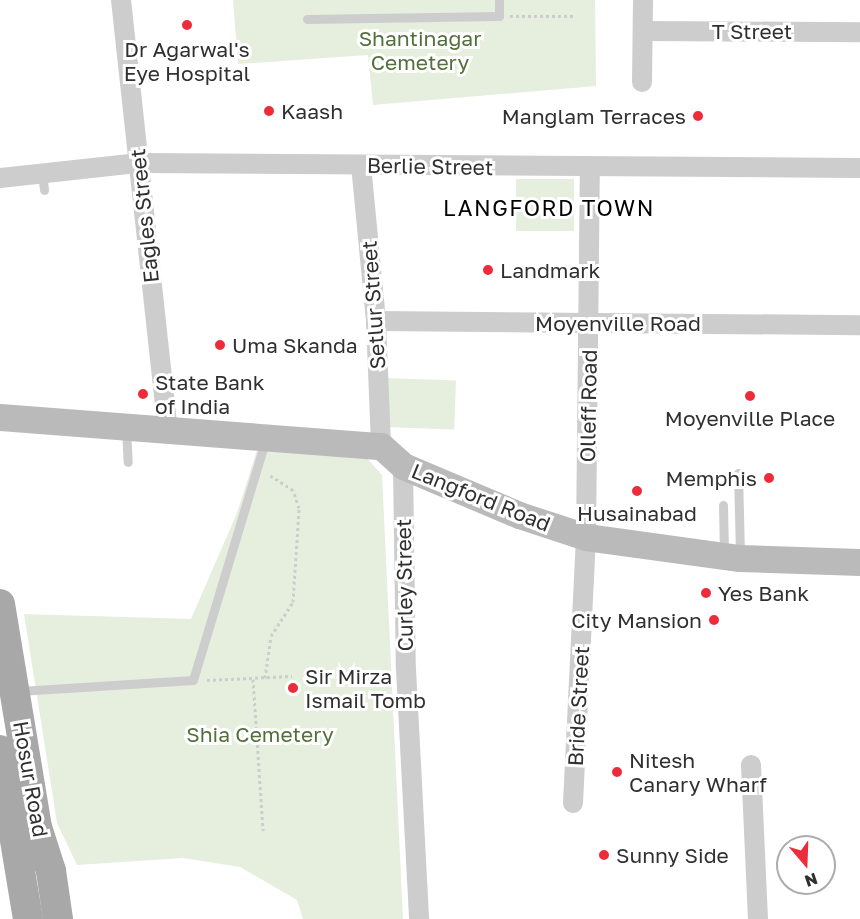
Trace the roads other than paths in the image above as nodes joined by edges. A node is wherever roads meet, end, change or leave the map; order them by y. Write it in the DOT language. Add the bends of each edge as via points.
graph roads {
  1 [pos="121,0"];
  2 [pos="499,0"];
  3 [pos="643,0"];
  4 [pos="307,19"];
  5 [pos="644,31"];
  6 [pos="860,32"];
  7 [pos="642,82"];
  8 [pos="139,163"];
  9 [pos="362,165"];
  10 [pos="590,167"];
  11 [pos="860,168"];
  12 [pos="0,178"];
  13 [pos="375,321"];
  14 [pos="590,322"];
  15 [pos="860,325"];
  16 [pos="0,417"];
  17 [pos="126,429"];
  18 [pos="168,433"];
  19 [pos="266,436"];
  20 [pos="381,446"];
  21 [pos="128,462"];
  22 [pos="403,466"];
  23 [pos="738,473"];
  24 [pos="723,505"];
  25 [pos="586,537"];
  26 [pos="732,557"];
  27 [pos="860,562"];
  28 [pos="0,604"];
  29 [pos="15,692"];
  30 [pos="0,750"];
  31 [pos="751,765"];
  32 [pos="573,803"];
  33 [pos="28,919"];
  34 [pos="58,919"];
  35 [pos="418,919"];
  36 [pos="758,919"];
  1 -- 8 [label="street, Eagles Street"];
  2 -- 4 [label="lane" via="499,16"];
  3 -- 5 [label="street"];
  5 -- 6 [label="street, T Street"];
  5 -- 7 [label="street"];
  8 -- 9 [label="street, Berlie Street"];
  8 -- 12 [label="street, Berlie Street" via="43,182"];
  8 -- 18 [label="street, Eagles Street"];
  9 -- 10 [label="street, Berlie Street"];
  9 -- 13 [label="street, Setlur Street"];
  10 -- 11 [label="street, Berlie Street"];
  10 -- 14 [label="street, Olleff Road"];
  13 -- 14 [label="street, Moyenville Road"];
  13 -- 20 [label="street, Setlur Street"];
  14 -- 15 [label="street, Moyenville Road"];
  14 -- 25 [label="street, Olleff Road"];
  16 -- 17 [label="street"];
  17 -- 18 [label="street"];
  17 -- 21 [label="lane"];
  18 -- 19 [label="street"];
  19 -- 20 [label="street"];
  19 -- 29 [label="lane" via="193,680"];
  20 -- 22 [label="street, Langford Road"];
  22 -- 25 [label="street, Langford Road" via="519,515"];
  22 -- 35 [label="street, Curley Street" via="406,669"];
  23 -- 26 [label="lane"];
  24 -- 26 [label="lane"];
  25 -- 26 [label="street, Langford Road"];
  25 -- 32 [label="street, Bride Street"];
  26 -- 27 [label="street, Langford Road"];
  28 -- 29 [label="main road, Hosur Road"];
  29 -- 34 [label="main road, Hosur Road" via="37,827 51,871"];
  30 -- 33 [label="main road, Hosur Road"];
  31 -- 36 [label="street"];
}
